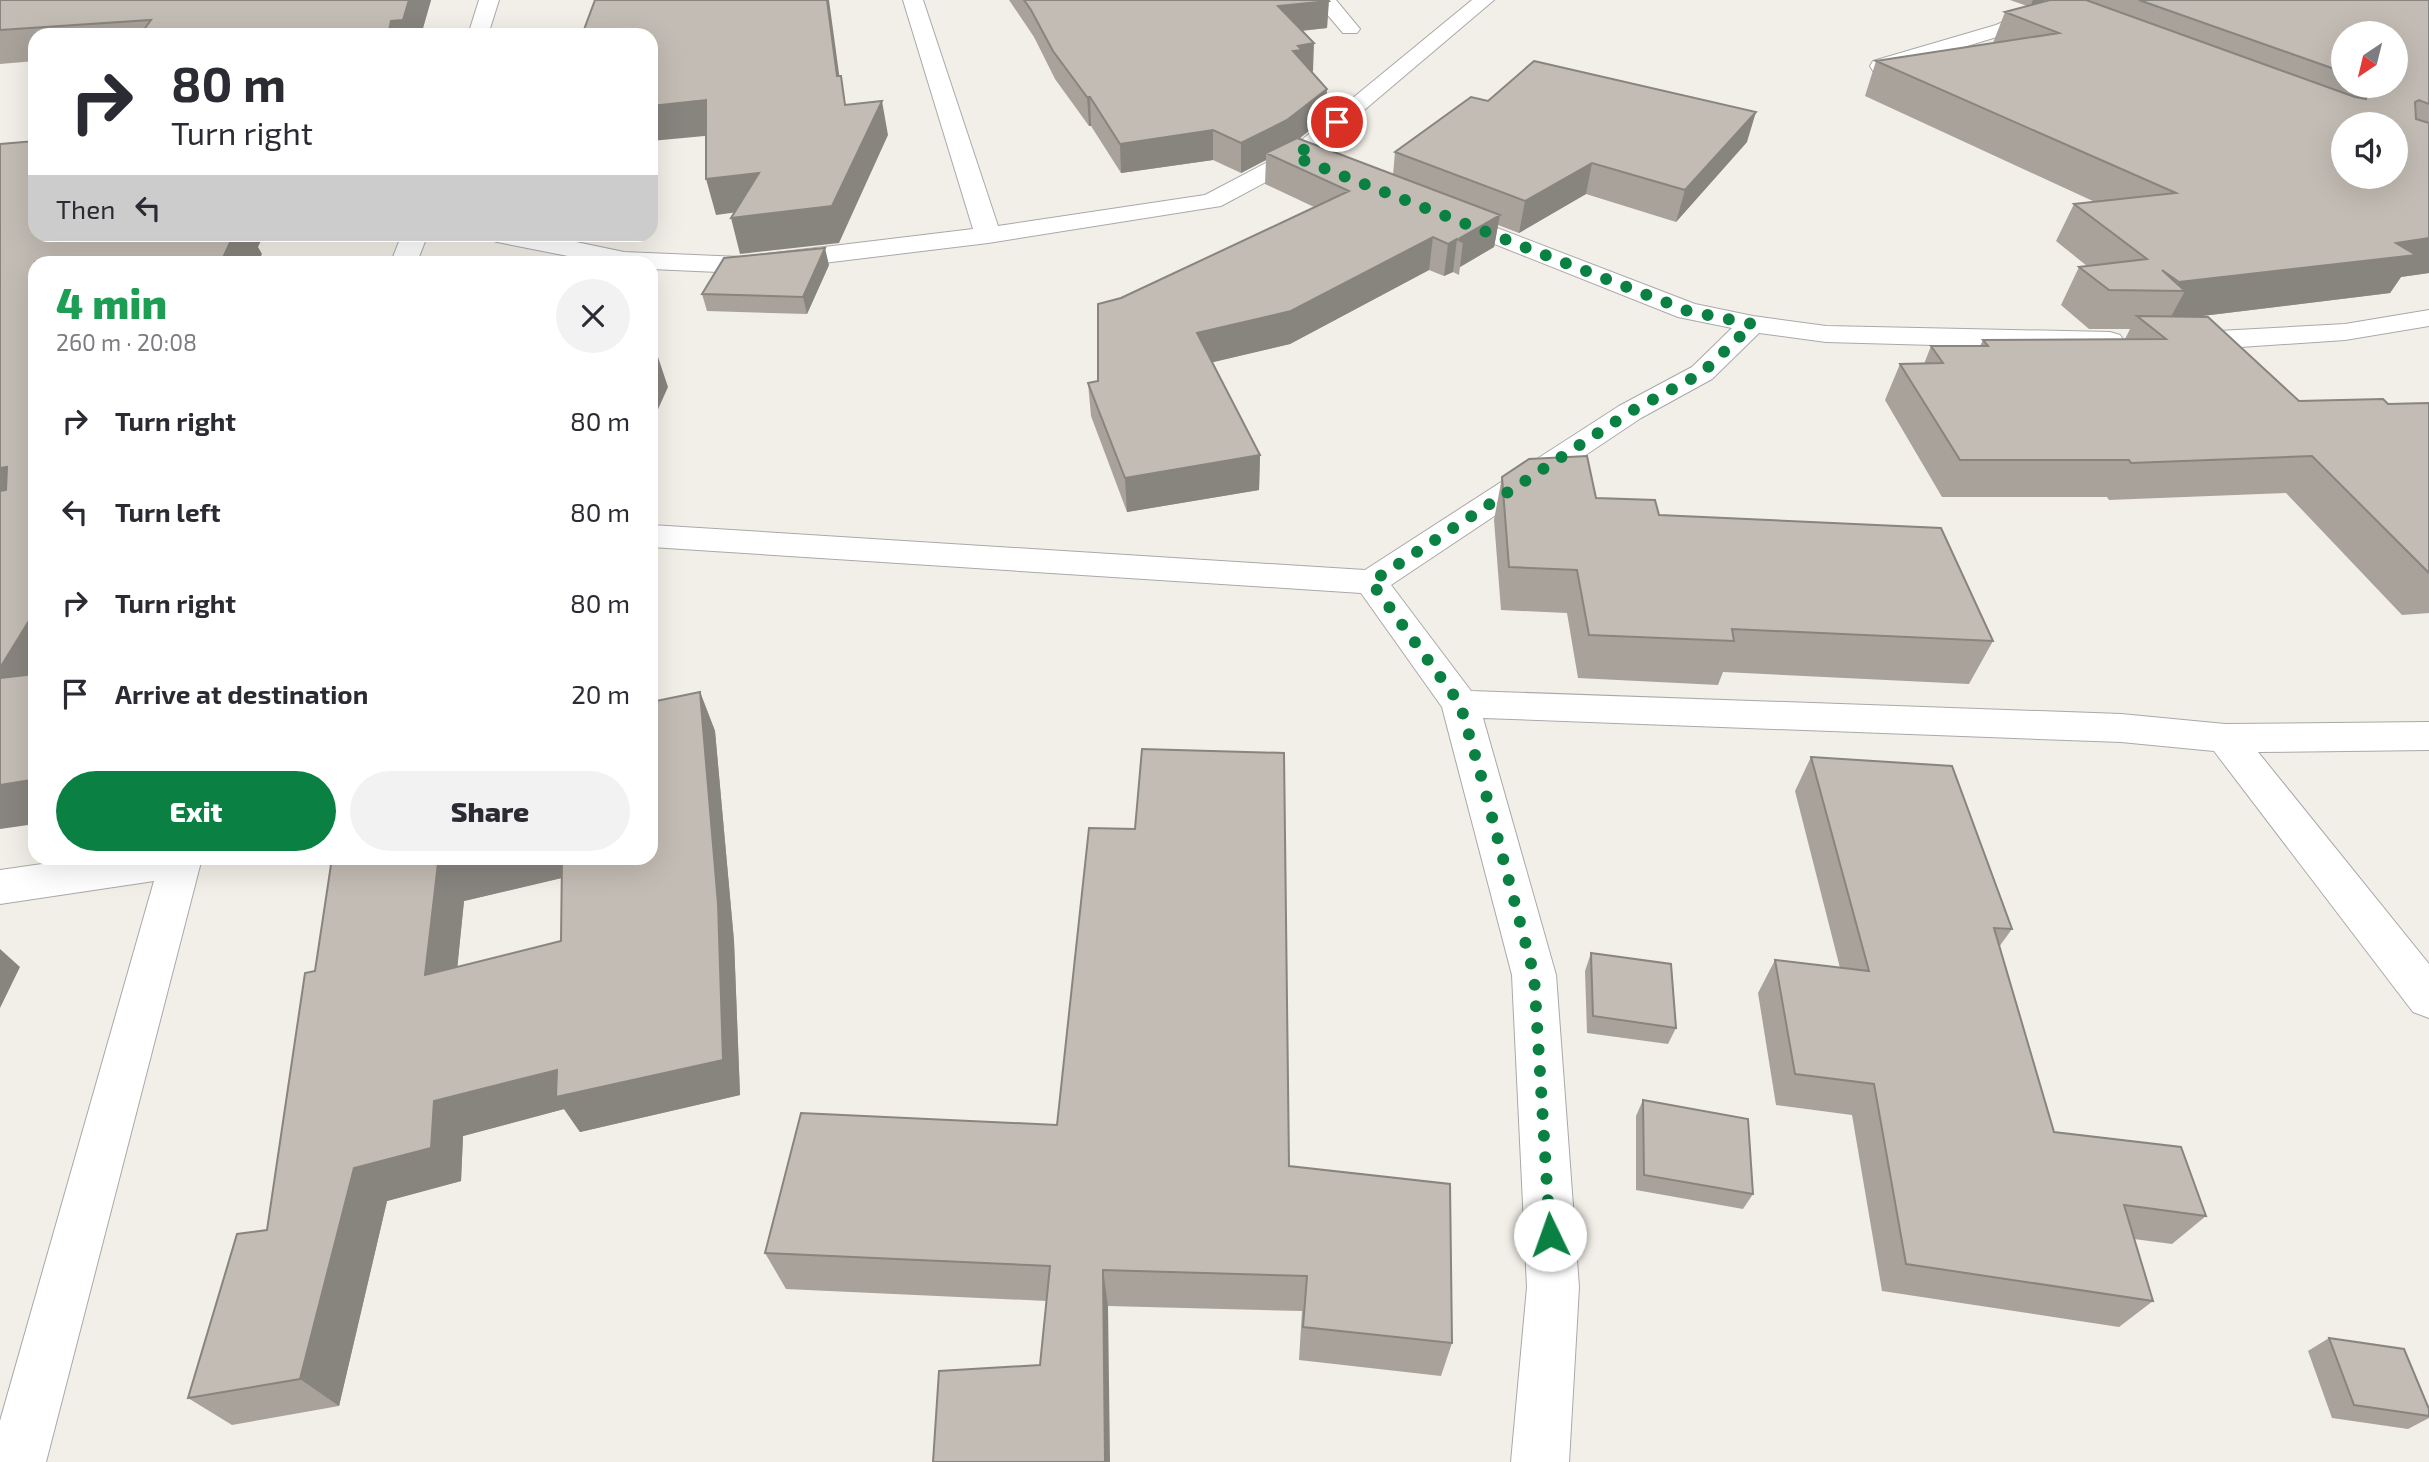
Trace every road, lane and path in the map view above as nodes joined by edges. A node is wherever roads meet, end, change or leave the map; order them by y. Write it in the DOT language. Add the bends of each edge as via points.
graph roads {
  1 [pos="489,0"];
  2 [pos="913,0"];
  3 [pos="1325,0"];
  4 [pos="1484,0"];
  5 [pos="2067,10"];
  6 [pos="480,28"];
  7 [pos="1350,29"];
  8 [pos="1881,66"];
  9 [pos="1422,206"];
  10 [pos="988,235"];
  11 [pos="536,242"];
  12 [pos="604,256"];
  13 [pos="658,261"];
  14 [pos="2429,318"];
  15 [pos="1753,324"];
  16 [pos="658,536"];
  17 [pos="1371,582"];
  18 [pos="1460,704"];
  19 [pos="2429,736"];
  20 [pos="2225,738"];
  21 [pos="142,865"];
  22 [pos="179,865"];
  23 [pos="0,887"];
  24 [pos="2429,998"];
  25 [pos="16,1462"];
  26 [pos="1540,1462"];
  1 -- 6 [label="street"];
  2 -- 10 [label="street"];
  3 -- 7 [label="street"];
  4 -- 10 [label="street" via="1308,162 1212,201"];
  5 -- 8 [label="street" via="2039,11 2003,29"];
  9 -- 15 [label="street" via="1688,311"];
  10 -- 13 [label="street" via="741,265"];
  11 -- 12 [label="street"];
  14 -- 15 [label="street" via="2345,332 2144,341 1826,334"];
  15 -- 17 [label="street" via="1702,373 1630,412"];
  16 -- 17 [label="street"];
  17 -- 18 [label="street"];
  18 -- 20 [label="street" via="2121,727"];
  18 -- 26 [label="street" via="1534,975 1553,1287"];
  19 -- 20 [label="street"];
  20 -- 24 [label="street"];
  21 -- 23 [label="street"];
  22 -- 25 [label="street"];
}
